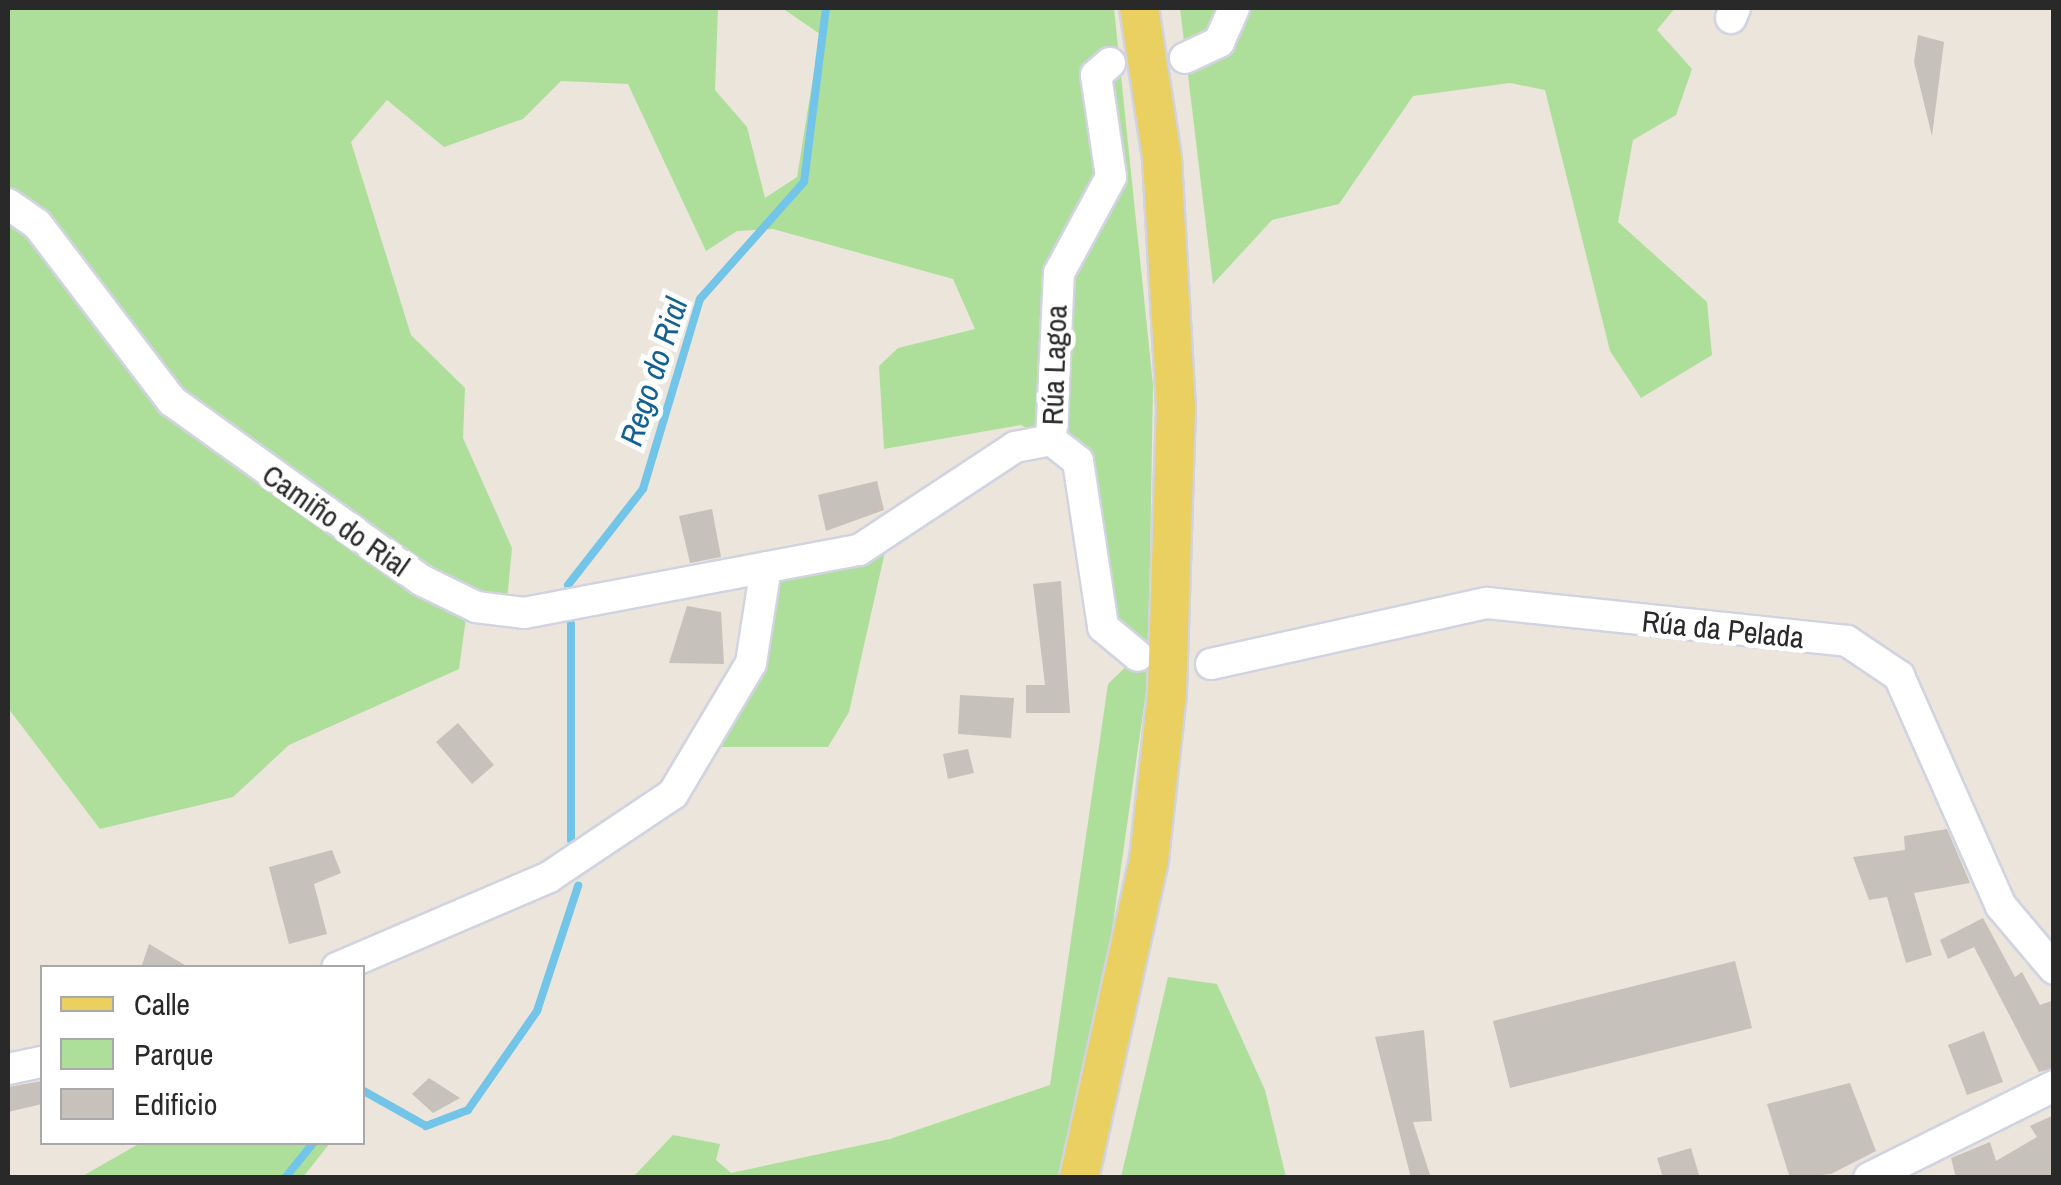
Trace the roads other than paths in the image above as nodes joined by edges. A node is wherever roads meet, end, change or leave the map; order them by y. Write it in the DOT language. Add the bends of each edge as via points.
graph roads {
  1 [pos="1140,8"];
  2 [pos="1234,8"];
  3 [pos="1185,58"];
  4 [pos="1110,63"];
  5 [pos="8,204"];
  6 [pos="1050,440"];
  7 [pos="766,566"];
  8 [pos="1138,656"];
  9 [pos="1211,664"];
  10 [pos="345,965"];
  11 [pos="2054,969"];
  12 [pos="40,1062"];
  13 [pos="8,1069"];
  14 [pos="2054,1086"];
  15 [pos="1078,1178"];
  16 [pos="1869,1178"];
  1 -- 15 [label="main road" via="1162,158 1176,409 1167,692 1150,859"];
  2 -- 3 [label="street" via="1219,42"];
  4 -- 6 [label="street, Rúa Lagoa" via="1096,75 1111,177 1059,273"];
  5 -- 7 [label="street, Camiño do Rial" via="37,224 172,401 421,580 462,600 524,613"];
  6 -- 7 [label="street, Camiño do Rial" via="1015,447 858,550"];
  6 -- 8 [label="street, Rúa Lagoa" via="1078,461 1103,627"];
  7 -- 10 [label="street" via="751,663 673,794 549,877"];
  9 -- 11 [label="street, Rúa da Pelada" via="1487,603 1847,641 1899,676 2001,906"];
  12 -- 13 [label="street"];
  14 -- 16 [label="street"];
}
